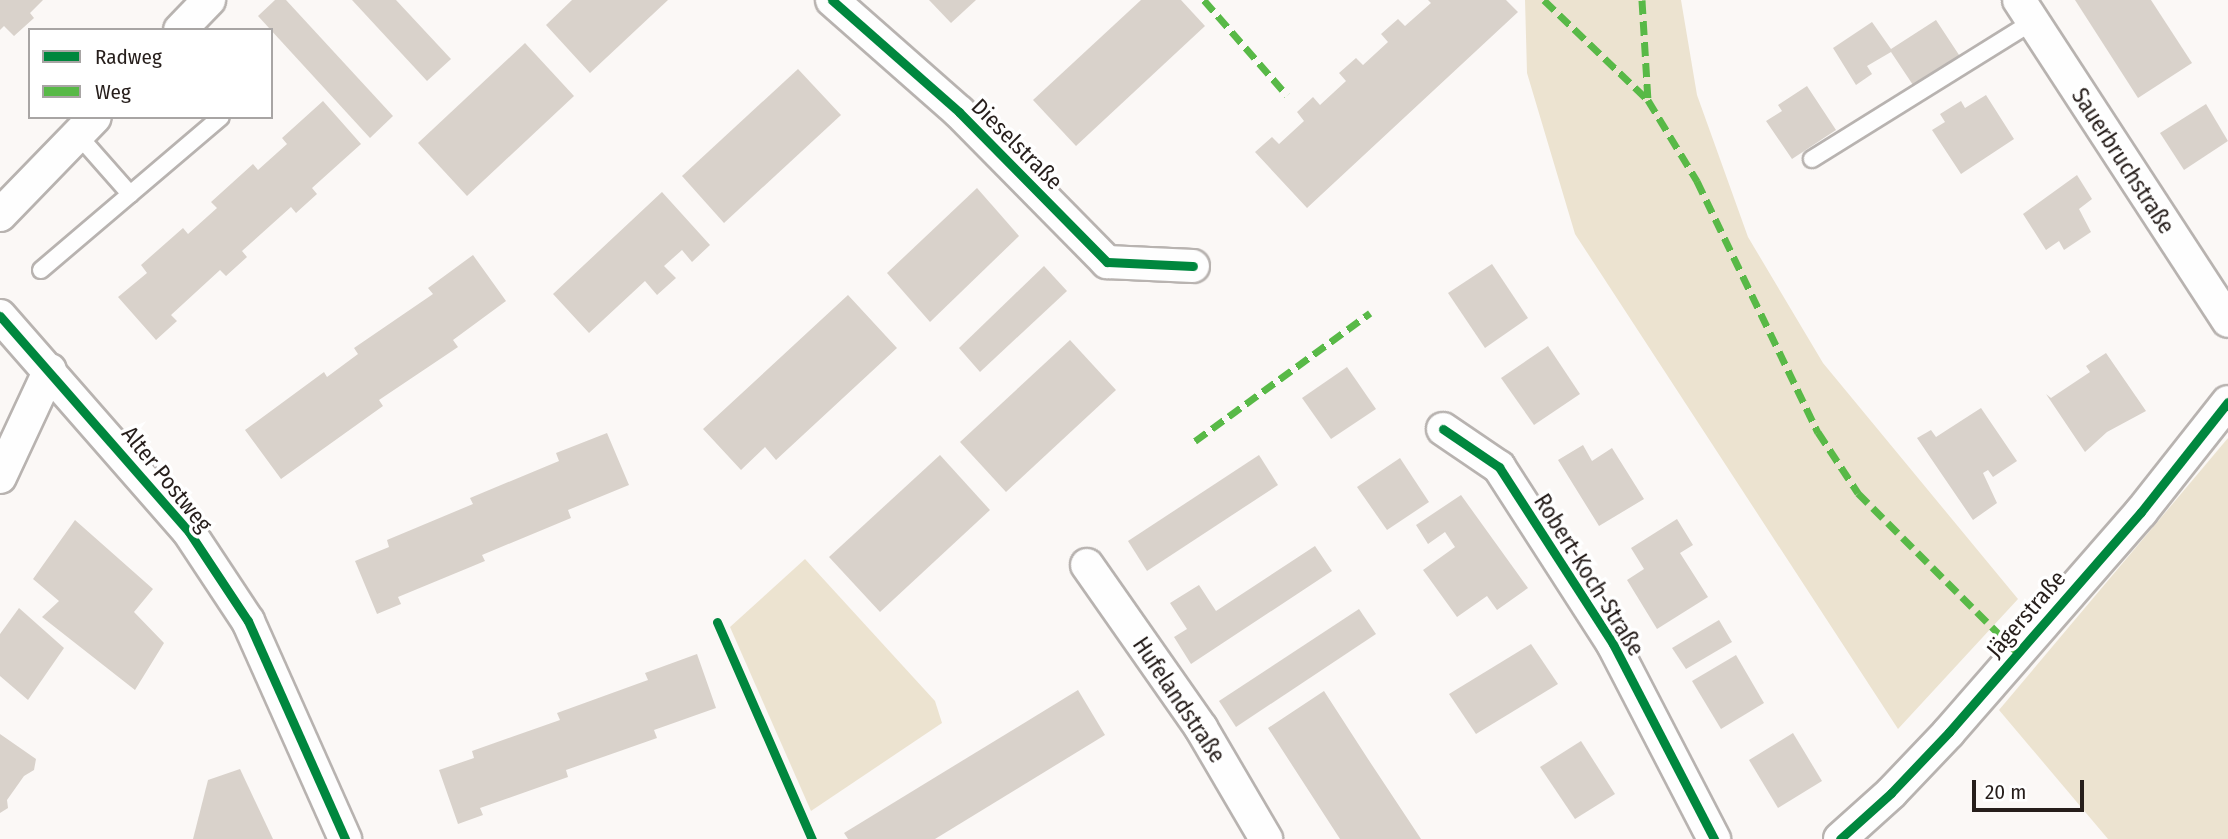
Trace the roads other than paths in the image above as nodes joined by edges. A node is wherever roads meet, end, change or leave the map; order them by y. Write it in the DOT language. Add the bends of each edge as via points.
graph roads {
  1 [pos="209,0"];
  2 [pos="832,0"];
  3 [pos="2025,11"];
  4 [pos="182,28"];
  5 [pos="219,119"];
  6 [pos="87,126"];
  7 [pos="1812,159"];
  8 [pos="130,194"];
  9 [pos="0,215"];
  10 [pos="1193,266"];
  11 [pos="41,270"];
  12 [pos="0,316"];
  13 [pos="2228,321"];
  14 [pos="50,370"];
  15 [pos="2228,402"];
  16 [pos="1443,429"];
  17 [pos="0,477"];
  18 [pos="1087,565"];
  19 [pos="345,839"];
  20 [pos="1266,839"];
  21 [pos="1714,839"];
  22 [pos="1840,839"];
  1 -- 4 [label="street"];
  2 -- 10 [label="street, Dieselstraße" via="959,112 1107,262"];
  3 -- 7 [label="lane"];
  3 -- 13 [label="street, Sauerbruchstraße"];
  5 -- 8 [label="lane"];
  6 -- 8 [label="lane"];
  6 -- 9 [label="street"];
  8 -- 11 [label="lane"];
  12 -- 14 [label="street, Alter Postweg"];
  14 -- 17 [label="street"];
  14 -- 19 [label="street, Alter Postweg" via="189,532 248,621"];
  15 -- 22 [label="street, Jägerstraße" via="2141,512 1949,732"];
  16 -- 21 [label="street, Robert-Koch-Straße" via="1499,467 1614,644"];
  18 -- 20 [label="street, Hufelandstraße" via="1201,729"];
}
